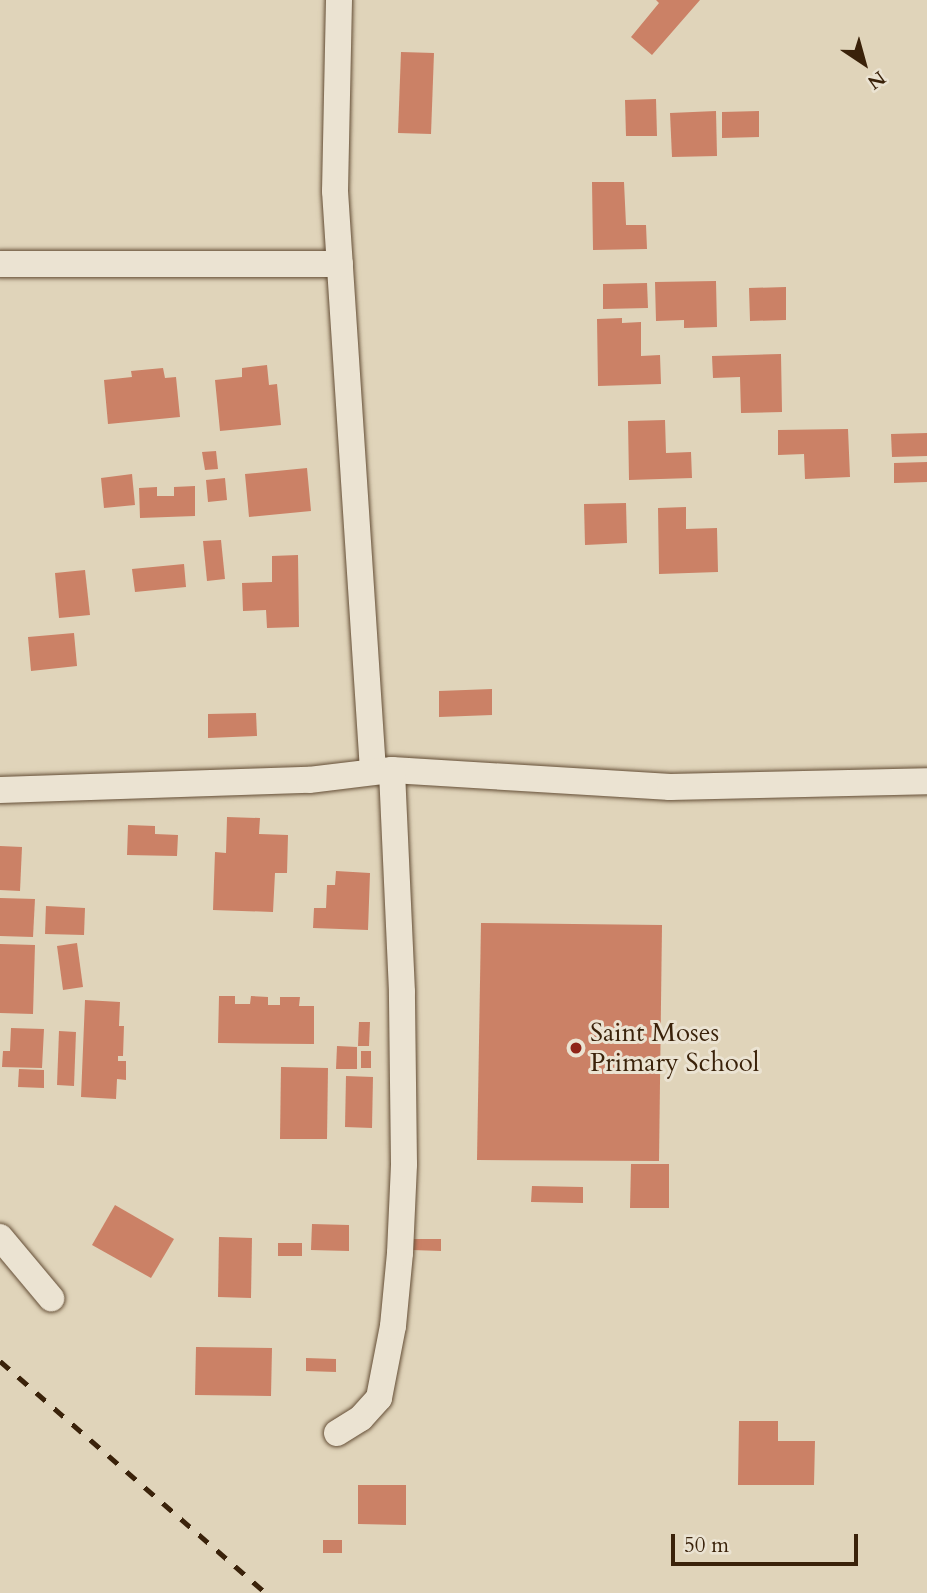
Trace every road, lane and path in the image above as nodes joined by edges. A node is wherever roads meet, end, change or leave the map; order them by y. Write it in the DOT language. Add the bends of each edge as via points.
graph roads {
  1 [pos="339,0"];
  2 [pos="0,264"];
  3 [pos="340,264"];
  4 [pos="383,771"];
  5 [pos="927,781"];
  6 [pos="0,790"];
  7 [pos="0,1237"];
  8 [pos="51,1298"];
  9 [pos="337,1433"];
  1 -- 3 [label="street" via="335,191"];
  2 -- 3 [label="street"];
  3 -- 4 [label="street"];
  4 -- 5 [label="street" via="670,787"];
  4 -- 6 [label="street" via="309,780"];
  4 -- 9 [label="street" via="402,992 400,1253 379,1398 361,1418"];
  7 -- 8 [label="street"];
}
